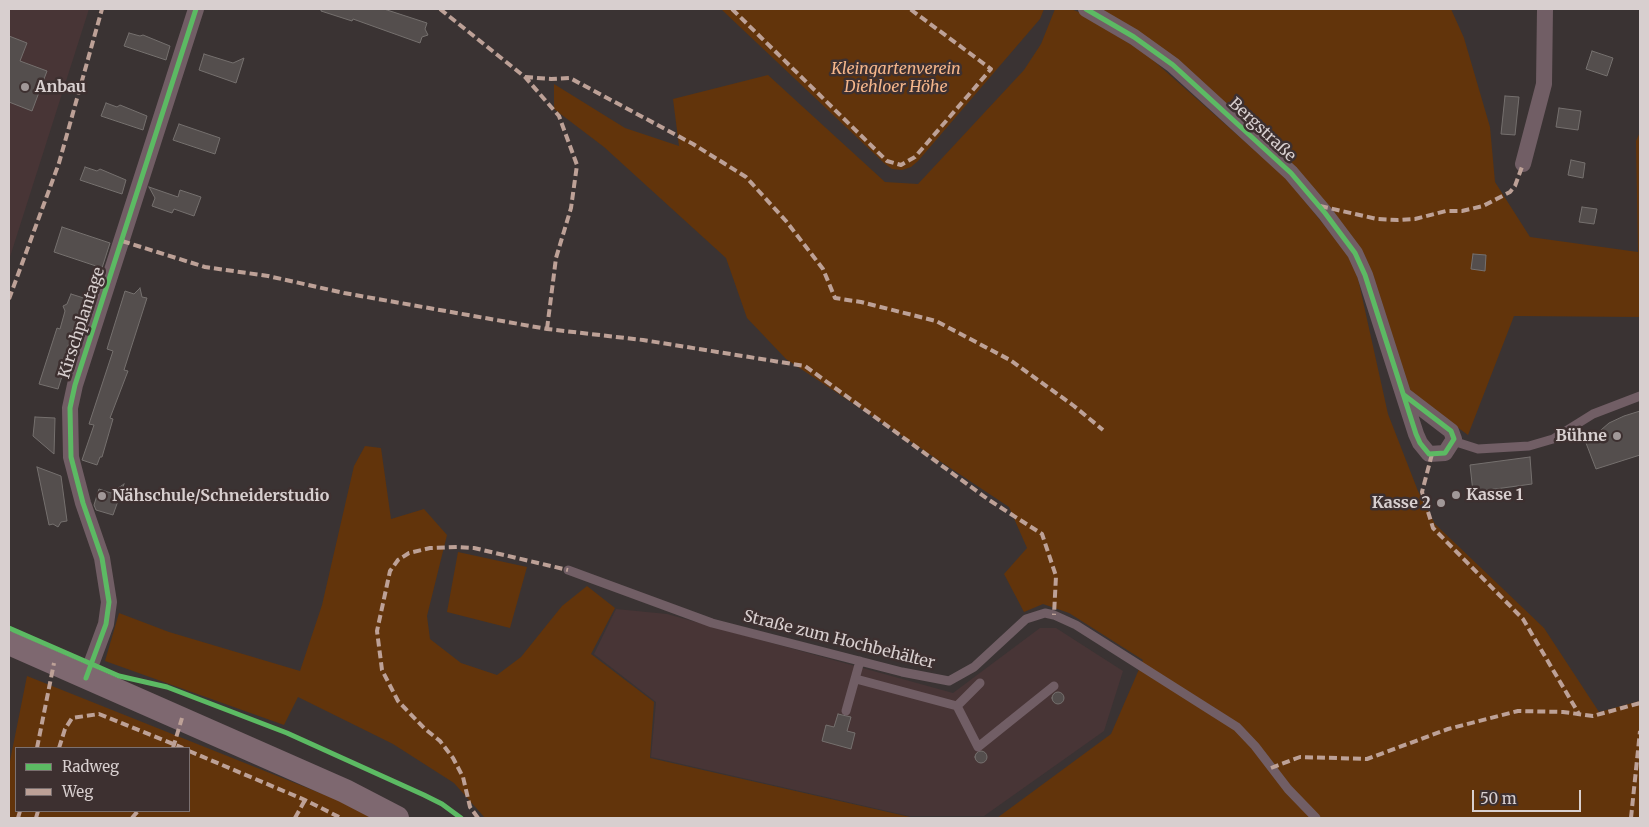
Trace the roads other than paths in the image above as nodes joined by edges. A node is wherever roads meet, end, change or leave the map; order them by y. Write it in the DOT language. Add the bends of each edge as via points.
graph roads {
  1 [pos="196,9"];
  2 [pos="1086,9"];
  3 [pos="1545,9"];
  4 [pos="1523,164"];
  5 [pos="1404,395"];
  6 [pos="1640,396"];
  7 [pos="1452,442"];
  8 [pos="568,570"];
  9 [pos="9,643"];
  10 [pos="860,661"];
  11 [pos="86,678"];
  12 [pos="856,679"];
  13 [pos="980,683"];
  14 [pos="1054,686"];
  15 [pos="957,706"];
  16 [pos="846,711"];
  17 [pos="397,818"];
  18 [pos="1316,818"];
  1 -- 11 [label="street, Kirschplantage" via="70,408 71,457 102,558 109,602 106,624"];
  2 -- 5 [label="street, Bergstraße" via="1173,65 1290,173 1325,213 1355,253 1365,275"];
  3 -- 4 [label="street" via="1544,84"];
  5 -- 7 [label="street" via="1451,431"];
  5 -- 7 [label="street, Bergstraße" via="1424,451 1434,455 1445,453"];
  6 -- 7 [label="lane" via="1593,414 1553,439 1529,446 1478,449"];
  8 -- 10 [label="lane, Straße zum Hochbehälter" via="712,623"];
  9 -- 11 [label="main road"];
  10 -- 12 [label="lane"];
  10 -- 18 [label="lane, Straße zum Hochbehälter" via="949,681 974,667 1026,619 1045,613 1054,615 1076,625 1237,727"];
  11 -- 17 [label="main road" via="337,787"];
  12 -- 15 [label="lane"];
  12 -- 16 [label="lane"];
  13 -- 15 [label="lane"];
  14 -- 15 [label="lane" via="978,747"];
}
